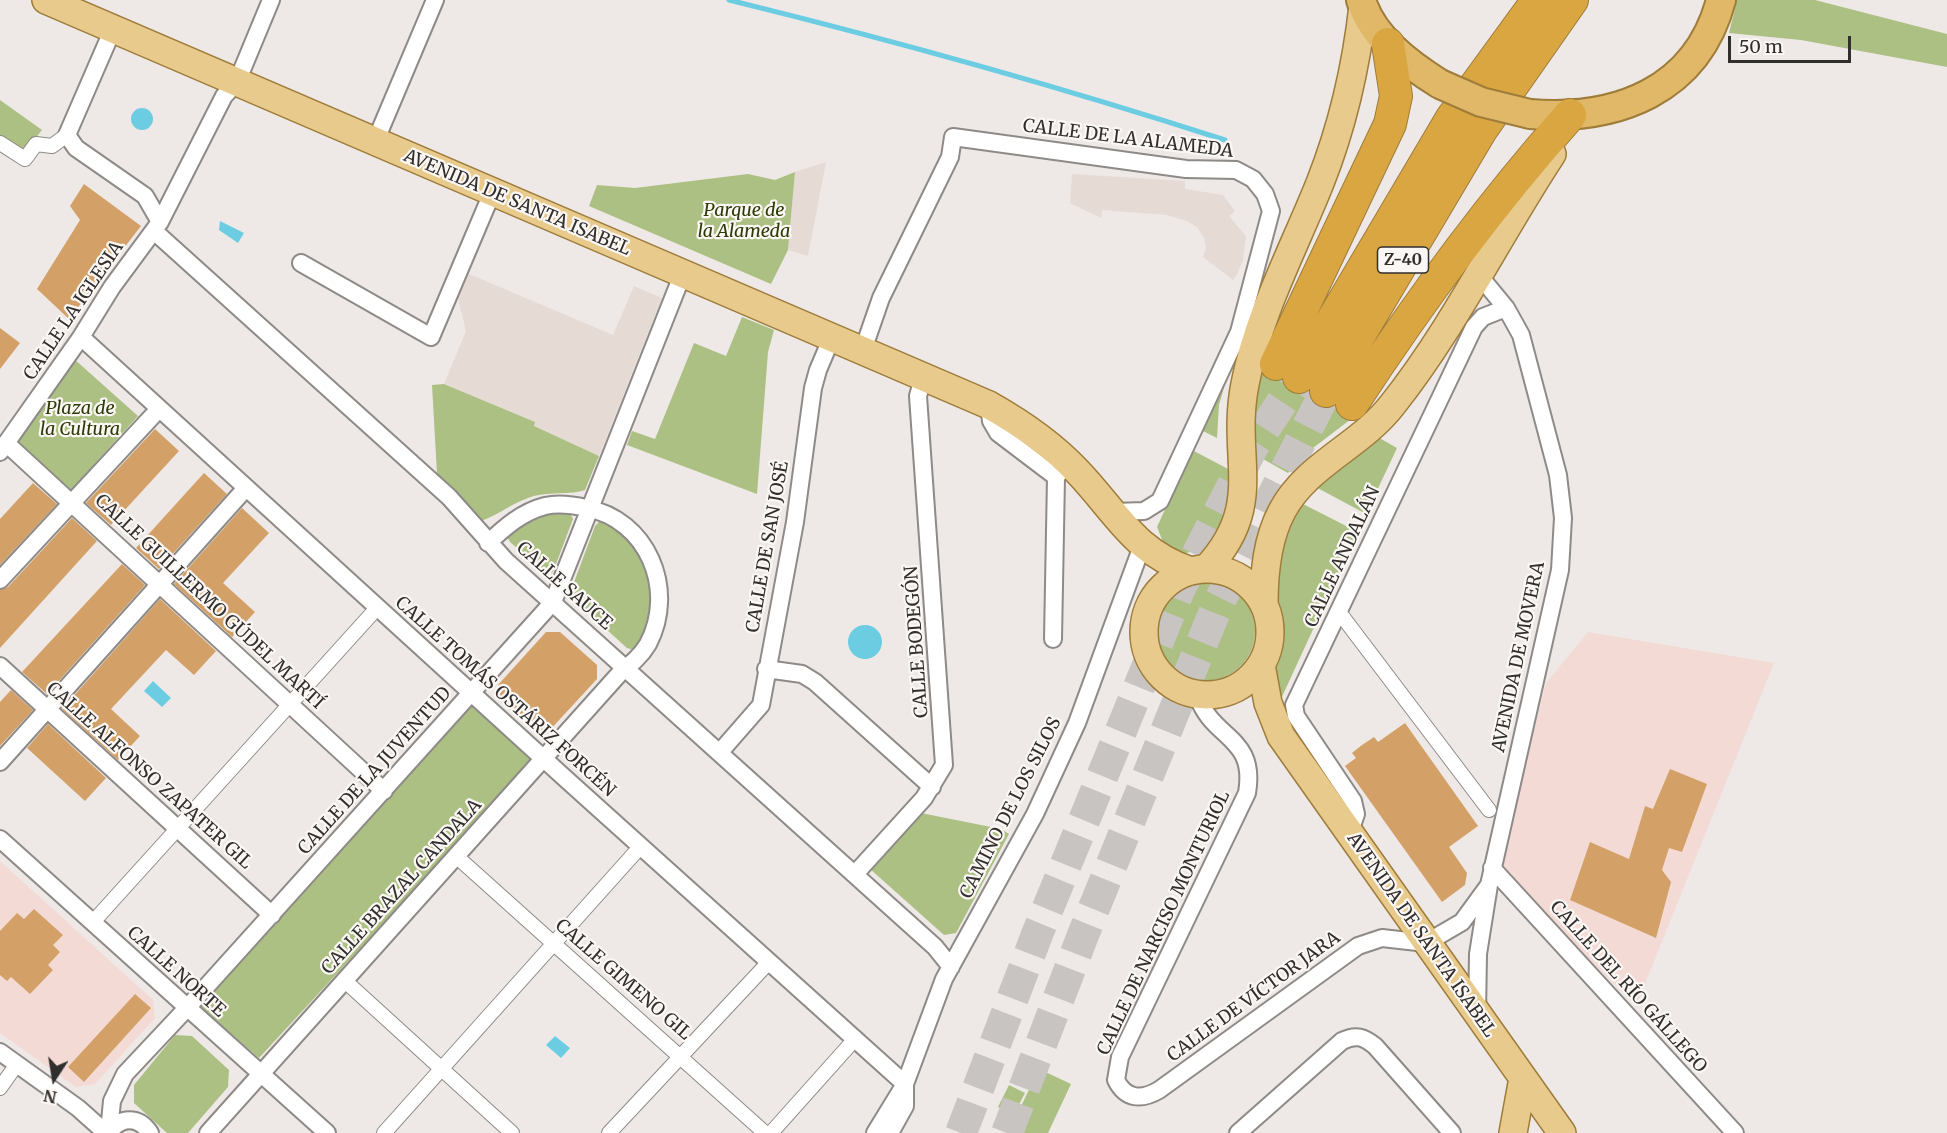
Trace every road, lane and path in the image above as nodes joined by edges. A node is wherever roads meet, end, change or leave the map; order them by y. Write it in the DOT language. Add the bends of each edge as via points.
graph roads {
  1 [pos="46,0"];
  2 [pos="271,0"];
  3 [pos="435,0"];
  4 [pos="1538,0"];
  5 [pos="1572,0"];
  6 [pos="1721,0"];
  7 [pos="1362,3"];
  8 [pos="113,30"];
  9 [pos="1388,44"];
  10 [pos="237,82"];
  11 [pos="1578,115"];
  12 [pos="67,135"];
  13 [pos="375,142"];
  14 [pos="0,143"];
  15 [pos="492,193"];
  16 [pos="145,196"];
  17 [pos="173,198"];
  18 [pos="157,226"];
  19 [pos="301,263"];
  20 [pos="683,273"];
  21 [pos="1478,274"];
  22 [pos="1506,308"];
  23 [pos="81,337"];
  24 [pos="832,337"];
  25 [pos="863,350"];
  26 [pos="924,375"];
  27 [pos="159,409"];
  28 [pos="2,448"];
  29 [pos="1062,470"];
  30 [pos="246,488"];
  31 [pos="72,502"];
  32 [pos="590,508"];
  33 [pos="1114,512"];
  34 [pos="488,543"];
  35 [pos="1142,546"];
  36 [pos="1198,570"];
  37 [pos="0,580"];
  38 [pos="159,586"];
  39 [pos="1152,600"];
  40 [pos="553,602"];
  41 [pos="1264,604"];
  42 [pos="377,608"];
  43 [pos="1339,612"];
  44 [pos="1053,639"];
  45 [pos="1261,665"];
  46 [pos="0,666"];
  47 [pos="627,668"];
  48 [pos="766,669"];
  49 [pos="1227,692"];
  50 [pos="472,694"];
  51 [pos="1197,694"];
  52 [pos="290,703"];
  53 [pos="48,709"];
  54 [pos="1281,736"];
  55 [pos="720,752"];
  56 [pos="544,759"];
  57 [pos="0,762"];
  58 [pos="932,788"];
  59 [pos="384,791"];
  60 [pos="1489,810"];
  61 [pos="177,826"];
  62 [pos="1349,834"];
  63 [pos="0,838"];
  64 [pos="641,846"];
  65 [pos="456,856"];
  66 [pos="855,874"];
  67 [pos="1490,877"];
  68 [pos="272,915"];
  69 [pos="93,922"];
  70 [pos="1426,943"];
  71 [pos="554,944"];
  72 [pos="769,962"];
  73 [pos="951,967"];
  74 [pos="344,980"];
  75 [pos="187,1008"];
  76 [pos="1477,1015"];
  77 [pos="855,1039"];
  78 [pos="0,1052"];
  79 [pos="681,1055"];
  80 [pos="17,1064"];
  81 [pos="441,1070"];
  82 [pos="260,1073"];
  83 [pos="1523,1078"];
  84 [pos="1116,1080"];
  85 [pos="905,1084"];
  86 [pos="0,1088"];
  87 [pos="1553,1130"];
  88 [pos="108,1133"];
  89 [pos="150,1133"];
  90 [pos="208,1133"];
  91 [pos="327,1133"];
  92 [pos="384,1133"];
  93 [pos="512,1133"];
  94 [pos="609,1133"];
  95 [pos="765,1133"];
  96 [pos="771,1133"];
  97 [pos="875,1133"];
  98 [pos="890,1133"];
  99 [pos="1238,1133"];
  100 [pos="1452,1133"];
  101 [pos="1512,1133"];
  102 [pos="1735,1133"];
  1 -- 8 [label="main road, AVENIDA DE SANTA ISABEL"];
  2 -- 10 [label="street, CALLE LA IGLESIA"];
  3 -- 13 [label="street"];
  4 -- 9 [label="highway, Z-40" via="1452,118 1287,370 1390,124 1396,96"];
  5 -- 11 [label="highway, Z-40" via="1481,130 1339,397 1409,317 1539,150"];
  6 -- 11 [label="highway" via="1700,49 1667,82 1630,104"];
  7 -- 9 [label="highway"];
  7 -- 36 [label="main road" via="1352,83 1342,119 1246,376 1241,414 1245,486 1242,510 1227,544"];
  8 -- 10 [label="main road, AVENIDA DE SANTA ISABEL"];
  8 -- 12 [label="street"];
  9 -- 11 [label="highway, bridge" via="1417,70 1481,102 1530,114"];
  10 -- 13 [label="main road, AVENIDA DE SANTA ISABEL"];
  10 -- 17 [label="street, CALLE LA IGLESIA" via="224,96"];
  11 -- 21 [label="main road"];
  12 -- 14 [label="street" via="52,146 36,144 25,159"];
  12 -- 16 [label="street" via="76,148"];
  13 -- 15 [label="main road, AVENIDA DE SANTA ISABEL"];
  15 -- 19 [label="street" via="431,337"];
  15 -- 20 [label="main road, AVENIDA DE SANTA ISABEL"];
  16 -- 17 [label="street"];
  16 -- 18 [label="street, CALLE SAUCE"];
  17 -- 18 [label="street, CALLE LA IGLESIA"];
  18 -- 23 [label="street, CALLE LA IGLESIA" via="112,286"];
  18 -- 34 [label="street, CALLE SAUCE" via="163,242 449,497"];
  20 -- 24 [label="main road, AVENIDA DE SANTA ISABEL"];
  20 -- 32 [label="street, CALLE DE LA JUVENTUD"];
  21 -- 22 [label="street, AVENIDA DE MOVERA"];
  21 -- 41 [label="main road" via="1393,405 1363,436 1295,490 1271,540"];
  22 -- 43 [label="street, CALLE ANDALÁN" via="1483,317 1474,327"];
  22 -- 67 [label="street, AVENIDA DE MOVERA" via="1521,335 1558,475 1563,518 1560,570"];
  23 -- 27 [label="street, CALLE TOMÁS OSTÁRIZ FORCÉN"];
  23 -- 28 [label="street, CALLE LA IGLESIA"];
  24 -- 25 [label="main road, AVENIDA DE SANTA ISABEL"];
  24 -- 48 [label="street, CALLE DE SAN JOSÉ" via="813,388 795,522"];
  25 -- 26 [label="main road, AVENIDA DE SANTA ISABEL"];
  25 -- 33 [label="street, CALLE DE LA ALAMEDA" via="881,298 951,156 953,137 1186,169 1236,170 1253,178 1270,205 1270,218 1239,332 1160,501 1144,511"];
  26 -- 29 [label="main road, AVENIDA DE SANTA ISABEL" via="989,405 1025,428"];
  26 -- 58 [label="street, CALLE BODEGÓN" via="918,396 944,762"];
  27 -- 30 [label="street, CALLE TOMÁS OSTÁRIZ FORCÉN"];
  27 -- 31 [label="street"];
  28 -- 31 [label="street, CALLE GUILLERMO GÚDEL MARTÍ"];
  29 -- 33 [label="main road, AVENIDA DE SANTA ISABEL"];
  29 -- 44 [label="street"];
  30 -- 38 [label="street"];
  30 -- 42 [label="street, CALLE TOMÁS OSTÁRIZ FORCÉN"];
  31 -- 37 [label="street"];
  31 -- 38 [label="street, CALLE GUILLERMO GÚDEL MARTÍ"];
  32 -- 34 [label="street, CALLE BRAZAL CANDALA" via="561,504 538,508"];
  32 -- 40 [label="street, CALLE DE LA JUVENTUD"];
  32 -- 47 [label="street, CALLE BRAZAL CANDALA" via="612,516 631,530 648,552 656,572 659,592 655,624 647,646"];
  33 -- 35 [label="main road, AVENIDA DE SANTA ISABEL"];
  34 -- 40 [label="street, CALLE SAUCE"];
  35 -- 36 [label="main road, AVENIDA DE SANTA ISABEL" via="1171,564"];
  35 -- 39 [label="main road, AVENIDA DE SANTA ISABEL"];
  35 -- 73 [label="street, CAMINO DE LOS SILOS" via="1077,723 1035,814"];
  36 -- 39 [label="main road" via="1169,581"];
  36 -- 41 [label="main road" via="1218,569 1240,578"];
  38 -- 52 [label="street, CALLE GUILLERMO GÚDEL MARTÍ"];
  38 -- 53 [label="street"];
  39 -- 51 [label="main road" via="1143,635 1149,659 1169,682"];
  40 -- 47 [label="street, CALLE SAUCE"];
  40 -- 50 [label="street, CALLE DE LA JUVENTUD"];
  41 -- 45 [label="main road" via="1270,642"];
  42 -- 50 [label="street, CALLE TOMÁS OSTÁRIZ FORCÉN"];
  42 -- 52 [label="street"];
  43 -- 60 [label="street"];
  43 -- 62 [label="street, CALLE ANDALÁN" via="1293,709 1353,801 1356,814"];
  45 -- 49 [label="main road" via="1249,679"];
  45 -- 54 [label="main road, AVENIDA DE SANTA ISABEL" via="1268,703"];
  46 -- 53 [label="street, CALLE ALFONSO ZAPATER GIL"];
  47 -- 55 [label="street, CALLE SAUCE"];
  47 -- 56 [label="street, CALLE BRAZAL CANDALA"];
  48 -- 55 [label="street, CALLE DE SAN JOSÉ" via="759,709"];
  48 -- 58 [label="street" via="802,674 815,682"];
  49 -- 51 [label="main road"];
  49 -- 54 [label="main road, AVENIDA DE SANTA ISABEL"];
  50 -- 56 [label="street, CALLE TOMÁS OSTÁRIZ FORCÉN"];
  50 -- 59 [label="street, CALLE DE LA JUVENTUD"];
  51 -- 84 [label="street, CALLE DE NARCISO MONTURIOL" via="1206,718 1242,751 1249,770 1247,793 1120,1057"];
  52 -- 59 [label="street, CALLE GUILLERMO GÚDEL MARTÍ"];
  52 -- 61 [label="street"];
  53 -- 57 [label="street"];
  53 -- 61 [label="street, CALLE ALFONSO ZAPATER GIL"];
  54 -- 62 [label="main road, AVENIDA DE SANTA ISABEL"];
  55 -- 66 [label="street, CALLE SAUCE"];
  56 -- 64 [label="street, CALLE TOMÁS OSTÁRIZ FORCÉN"];
  56 -- 65 [label="street, CALLE BRAZAL CANDALA"];
  58 -- 66 [label="street, CALLE BODEGÓN"];
  59 -- 68 [label="street, CALLE DE LA JUVENTUD"];
  61 -- 68 [label="street, CALLE ALFONSO ZAPATER GIL"];
  61 -- 69 [label="street"];
  62 -- 70 [label="main road, AVENIDA DE SANTA ISABEL"];
  63 -- 69 [label="street, CALLE NORTE"];
  64 -- 71 [label="street"];
  64 -- 72 [label="street, CALLE TOMÁS OSTÁRIZ FORCÉN"];
  65 -- 71 [label="street, CALLE GIMENO GIL"];
  65 -- 74 [label="street, CALLE BRAZAL CANDALA"];
  66 -- 73 [label="street, CALLE SAUCE" via="935,947"];
  67 -- 70 [label="street, AVENIDA DE MOVERA" via="1462,922"];
  67 -- 76 [label="street, AVENIDA DE MOVERA" via="1478,954"];
  67 -- 102 [label="street, CALLE DEL RÍO GÁLLEGO"];
  68 -- 75 [label="street, CALLE DE LA JUVENTUD"];
  69 -- 75 [label="street, CALLE NORTE"];
  70 -- 76 [label="main road, AVENIDA DE SANTA ISABEL"];
  70 -- 84 [label="street, CALLE DE VÍCTOR JARA" via="1383,938 1358,946 1150,1095 1134,1097 1120,1088"];
  71 -- 79 [label="street, CALLE GIMENO GIL"];
  71 -- 81 [label="street"];
  72 -- 77 [label="street, CALLE TOMÁS OSTÁRIZ FORCÉN"];
  72 -- 79 [label="street"];
  73 -- 85 [label="street, CAMINO DE LOS SILOS"];
  74 -- 81 [label="street"];
  74 -- 82 [label="street, CALLE BRAZAL CANDALA"];
  75 -- 82 [label="street, CALLE NORTE"];
  75 -- 88 [label="street, CALLE DE LA JUVENTUD" via="118,1083"];
  76 -- 83 [label="main road, AVENIDA DE SANTA ISABEL"];
  77 -- 85 [label="street, CALLE TOMÁS OSTÁRIZ FORCÉN"];
  77 -- 96 [label="street"];
  78 -- 80 [label="street"];
  79 -- 94 [label="street"];
  79 -- 95 [label="street, CALLE GIMENO GIL"];
  80 -- 86 [label="street"];
  80 -- 88 [label="street"];
  81 -- 92 [label="street"];
  81 -- 93 [label="street"];
  82 -- 90 [label="street, CALLE BRAZAL CANDALA"];
  82 -- 91 [label="street, CALLE NORTE"];
  83 -- 87 [label="main road, AVENIDA DE SANTA ISABEL"];
  83 -- 101 [label="main road"];
  85 -- 97 [label="street, CAMINO DE LOS SILOS"];
  85 -- 98 [label="street, CAMINO DE LOS SILOS" via="905,1106"];
  88 -- 89 [label="street" via="117,1123 129,1120 140,1123"];
  99 -- 100 [label="street" via="1342,1041 1354,1036 1376,1046"];
}
